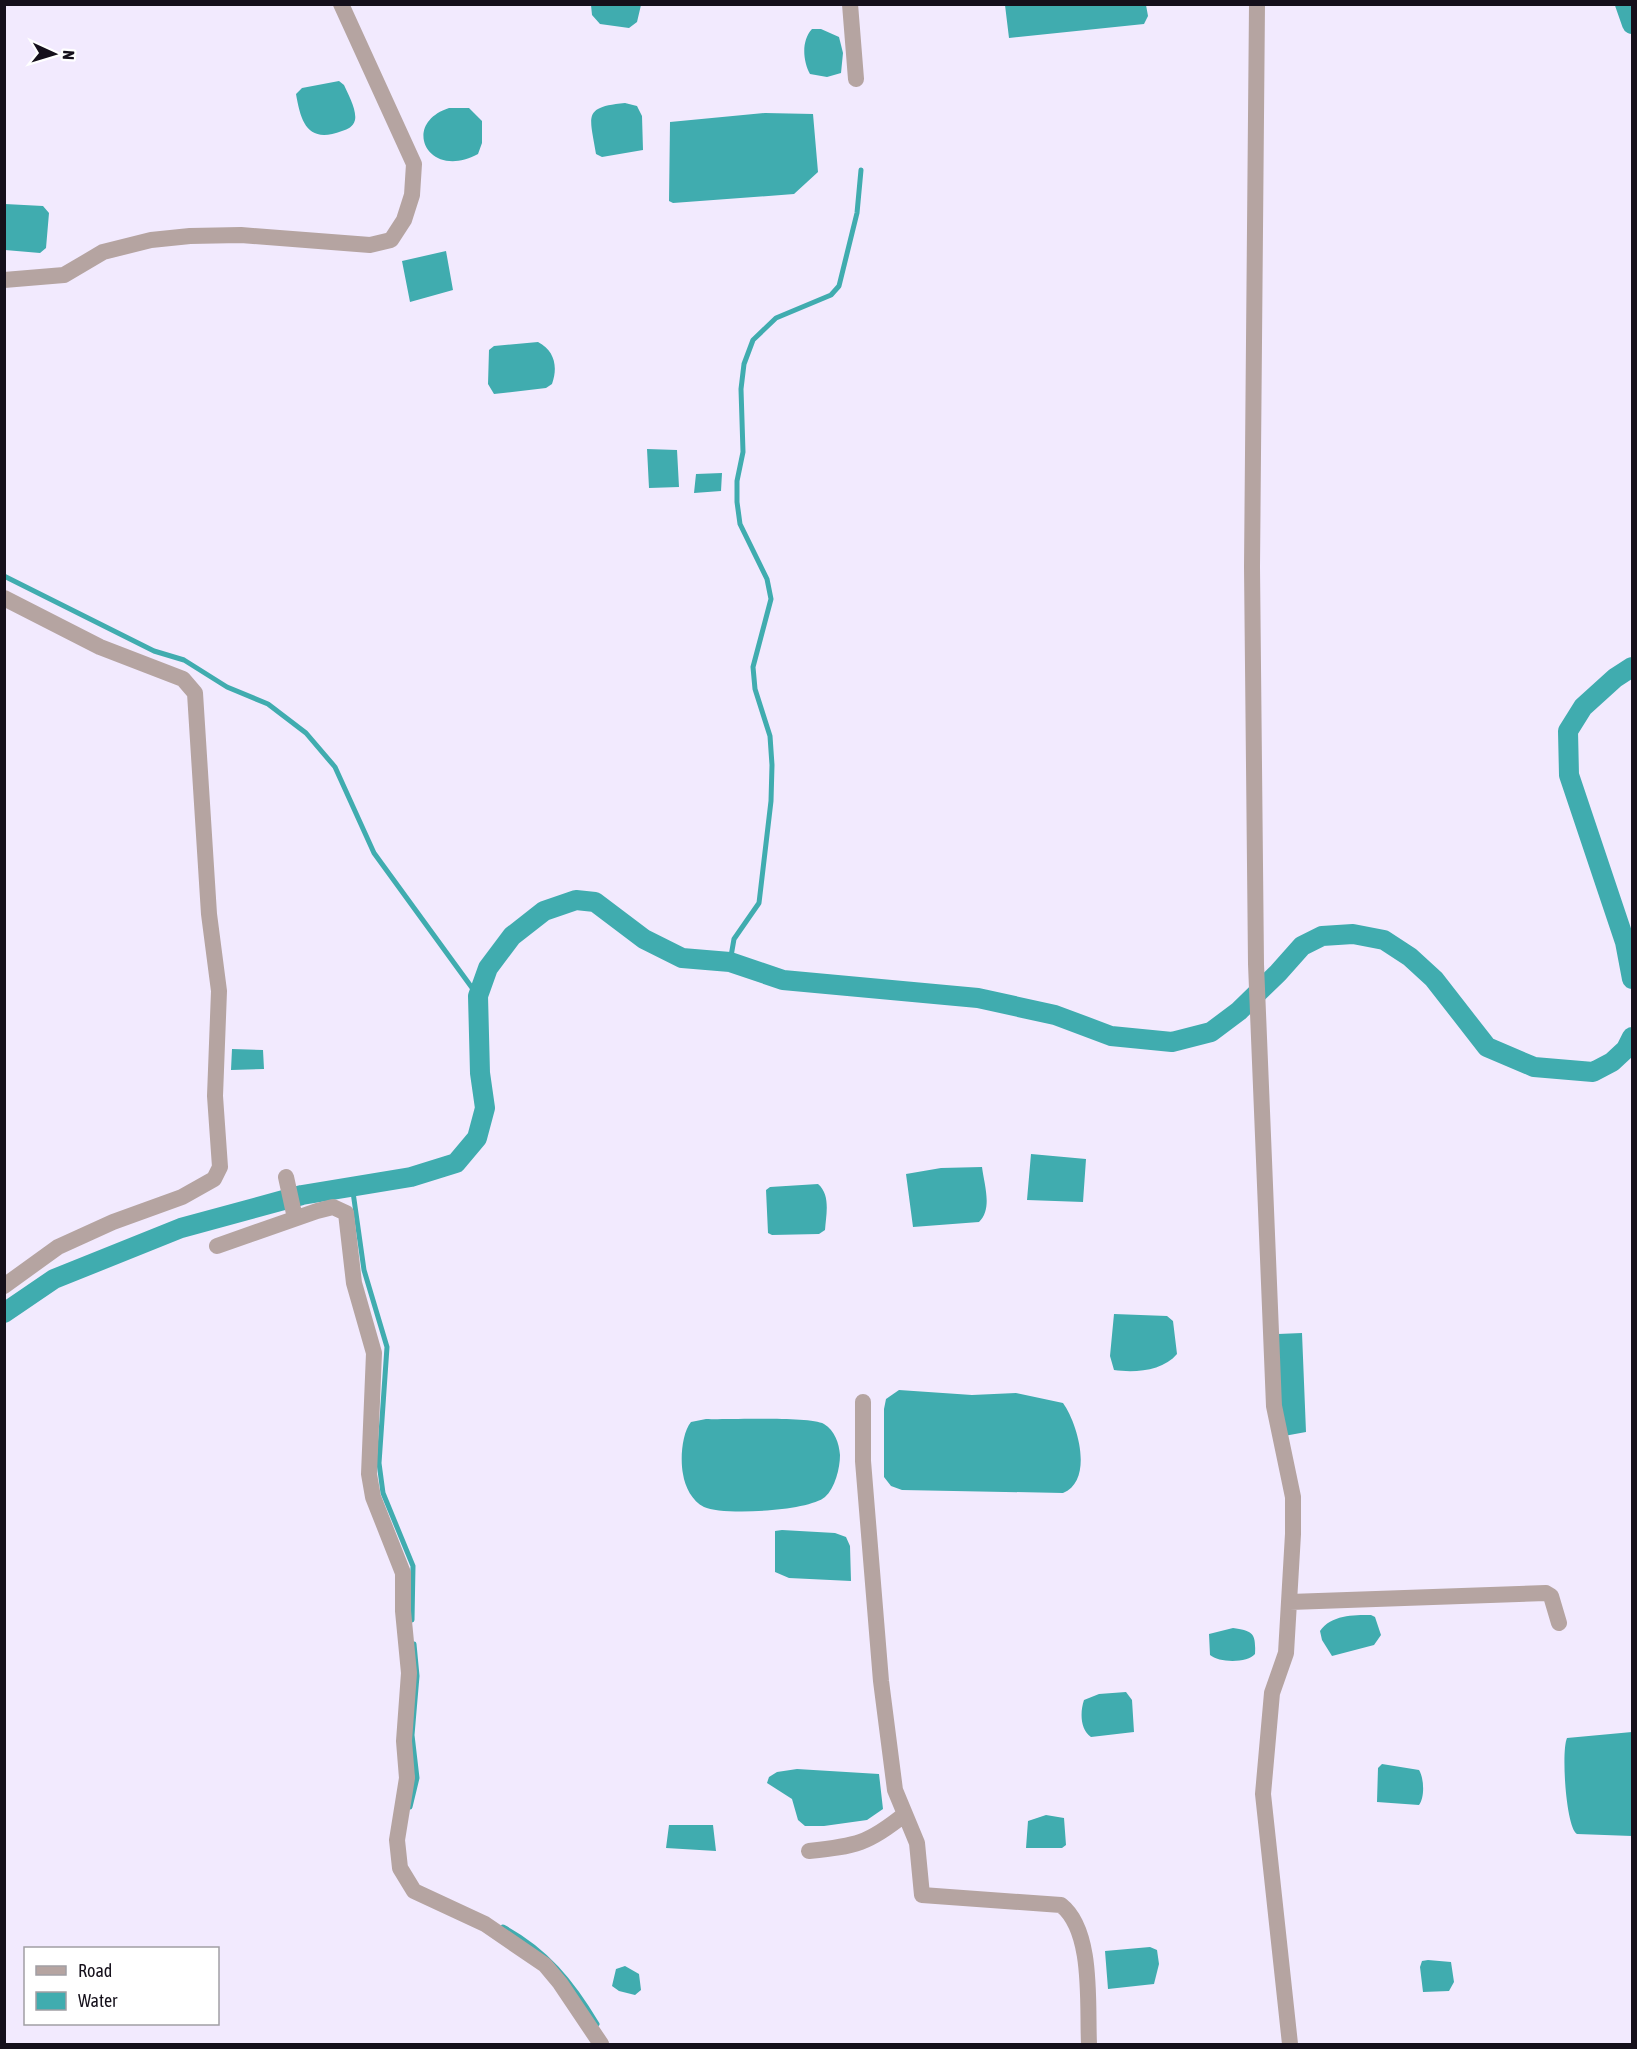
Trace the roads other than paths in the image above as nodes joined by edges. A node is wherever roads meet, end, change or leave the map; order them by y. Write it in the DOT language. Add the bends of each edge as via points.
graph roads {
  1 [pos="341,4"];
  2 [pos="850,4"];
  3 [pos="1257,4"];
  4 [pos="856,79"];
  5 [pos="4,280"];
  6 [pos="4,598"];
  7 [pos="286,1177"];
  8 [pos="293,1212"];
  9 [pos="217,1246"];
  10 [pos="4,1286"];
  11 [pos="862,1402"];
  12 [pos="1290,1602"];
  13 [pos="1559,1623"];
  14 [pos="905,1814"];
  15 [pos="809,1851"];
  16 [pos="602,2044"];
  17 [pos="1089,2044"];
  18 [pos="1290,2044"];
  1 -- 5 [label="street" via="414,164 412,195 404,220 391,240 370,245 241,235 151,240 103,252 64,275"];
  2 -- 4 [label="street"];
  3 -- 12 [label="street" via="1252,567 1256,964 1274,1406 1293,1497"];
  6 -- 10 [label="street" via="100,647 183,679 195,693 209,914 219,991 215,1095 220,1167 214,1179 182,1197 58,1247"];
  7 -- 8 [label="street"];
  8 -- 9 [label="street"];
  8 -- 16 [label="street" via="333,1208 346,1213 354,1283 374,1353 369,1474 373,1497 401,1563 409,1673 404,1741 407,1778 397,1840 400,1868 414,1891 485,1924 545,1965"];
  11 -- 14 [label="street" via="881,1682 895,1790"];
  12 -- 13 [label="street" via="1546,1593 1551,1596"];
  12 -- 18 [label="street" via="1287,1653 1272,1693 1263,1794"];
  14 -- 15 [label="street" via="867,1842"];
  14 -- 17 [label="street" via="917,1843 922,1895 1061,1905 1070,1912 1082,1936"];
}
